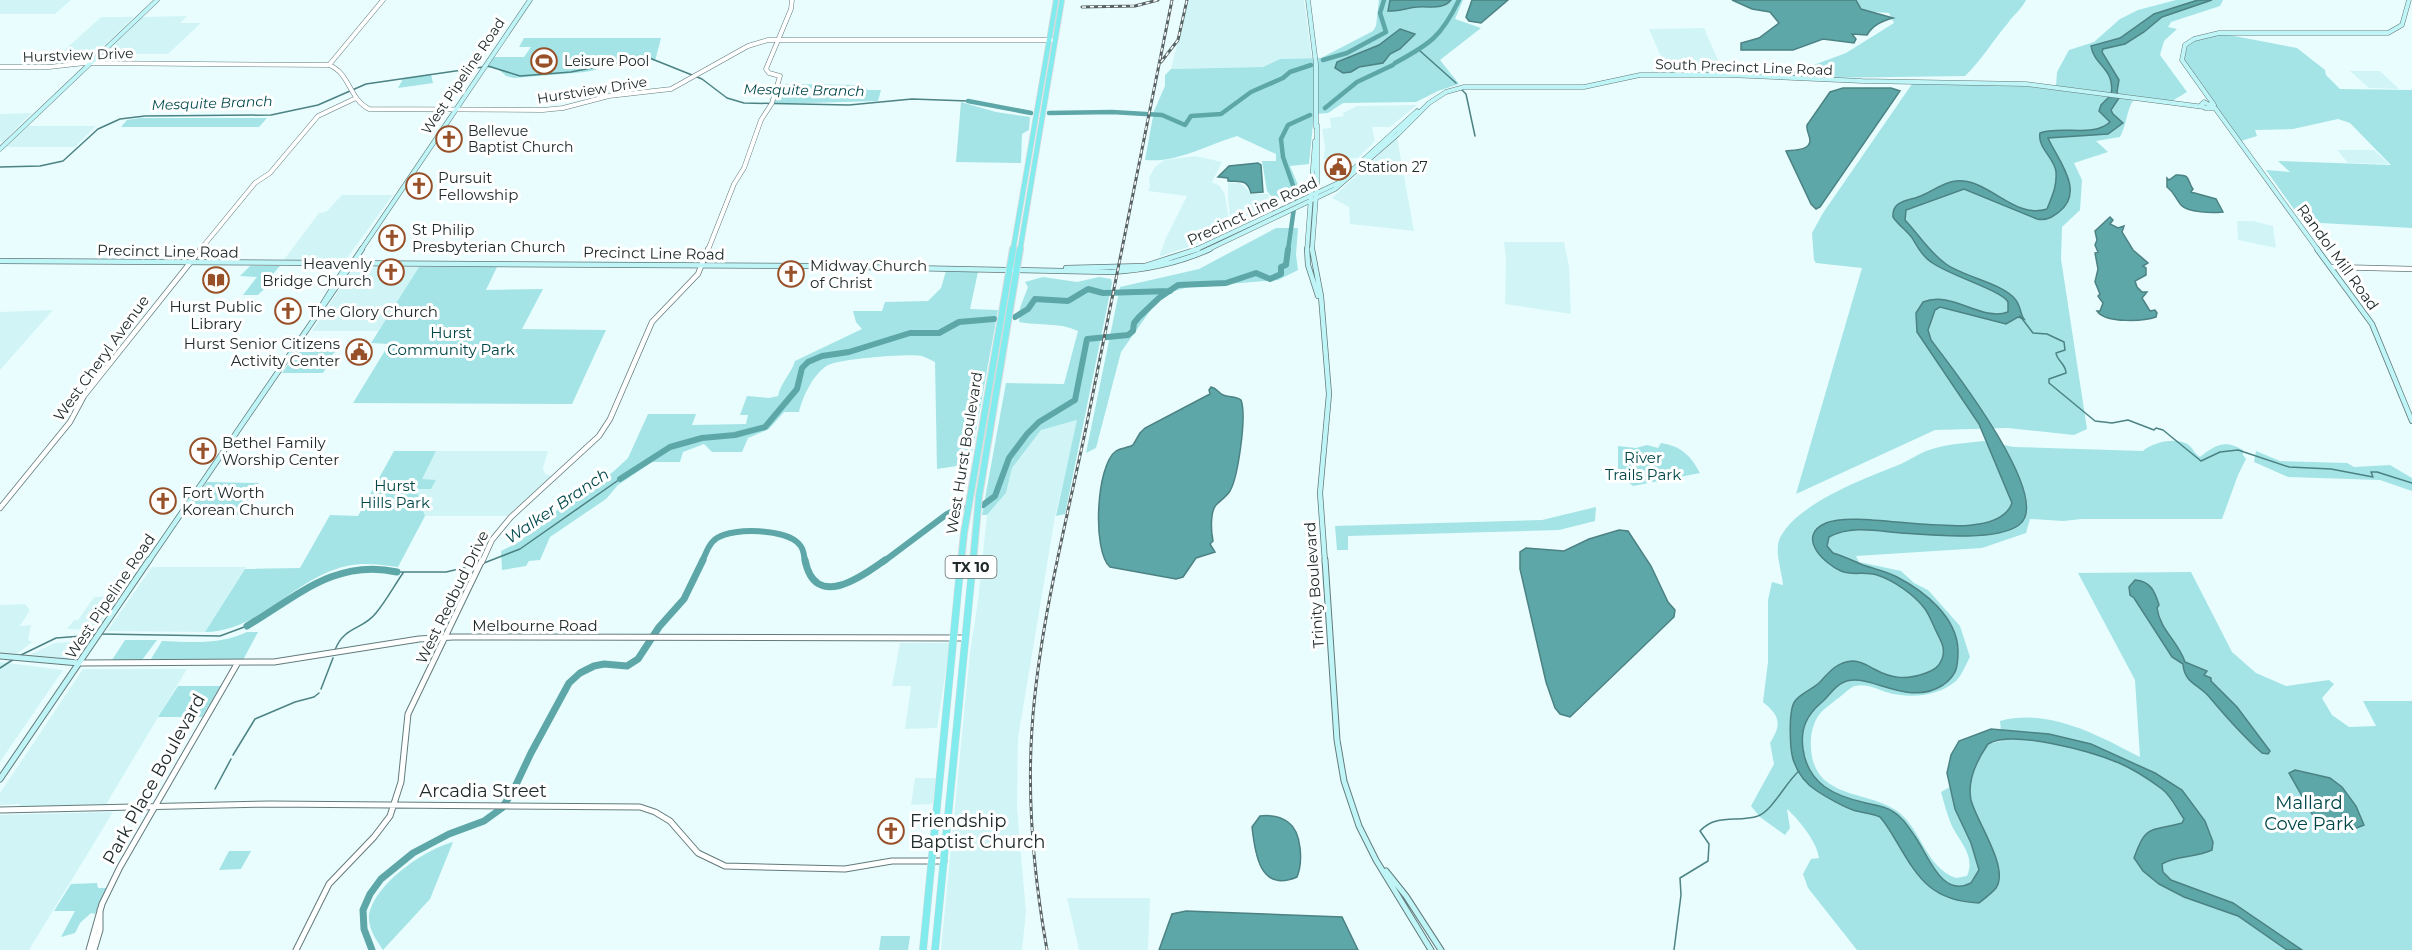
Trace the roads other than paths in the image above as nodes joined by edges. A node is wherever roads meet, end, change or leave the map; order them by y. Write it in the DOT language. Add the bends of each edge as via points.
graph roads {
  1 [pos="157,0"];
  2 [pos="382,0"];
  3 [pos="530,0"];
  4 [pos="792,0"];
  5 [pos="1056,0"];
  6 [pos="1062,0"];
  7 [pos="1308,0"];
  8 [pos="2409,0"];
  9 [pos="1049,39"];
  10 [pos="778,40"];
  11 [pos="1056,40"];
  12 [pos="91,63"];
  13 [pos="329,65"];
  14 [pos="0,67"];
  15 [pos="2203,92"];
  16 [pos="356,98"];
  17 [pos="1429,103"];
  18 [pos="2204,105"];
  19 [pos="2214,107"];
  20 [pos="455,110"];
  21 [pos="2223,120"];
  22 [pos="1317,125"];
  23 [pos="1031,140"];
  24 [pos="1038,141"];
  25 [pos="1378,146"];
  26 [pos="0,149"];
  27 [pos="1363,166"];
  28 [pos="1356,169"];
  29 [pos="1317,183"];
  30 [pos="1332,187"];
  31 [pos="1311,199"];
  32 [pos="0,261"];
  33 [pos="190,262"];
  34 [pos="350,263"];
  35 [pos="702,266"];
  36 [pos="2331,267"];
  37 [pos="1013,269"];
  38 [pos="2412,269"];
  39 [pos="2412,421"];
  40 [pos="0,508"];
  41 [pos="446,637"];
  42 [pos="964,638"];
  43 [pos="955,639"];
  44 [pos="0,656"];
  45 [pos="79,663"];
  46 [pos="237,664"];
  47 [pos="0,779"];
  48 [pos="395,805"];
  49 [pos="154,807"];
  50 [pos="0,810"];
  51 [pos="1376,860"];
  52 [pos="932,861"];
  53 [pos="944,861"];
  54 [pos="92,950"];
  55 [pos="296,950"];
  56 [pos="922,950"];
  57 [pos="935,950"];
  58 [pos="1431,950"];
  59 [pos="1441,950"];
  1 -- 12 [label="main road"];
  2 -- 13 [label="street"];
  3 -- 20 [label="main road, West Pipeline Road"];
  4 -- 10 [label="street, West Redbud Drive"];
  5 -- 9 [label="main road, West Hurst Boulevard / TX 10"];
  6 -- 11 [label="main road, West Hurst Boulevard / TX 10"];
  7 -- 22 [label="main road, Trinity Boulevard" via="1316,63"];
  8 -- 15 [label="main road, Randol Mill Road" via="2406,23 2385,33 2218,33 2194,39 2185,45 2181,56"];
  9 -- 10 [label="street, Hurstview Drive"];
  9 -- 11 [label="street, Hurstview Drive"];
  9 -- 23 [label="main road, West Hurst Boulevard / TX 10"];
  10 -- 20 [label="street, Hurstview Drive" via="751,44 670,89 609,96 549,110"];
  10 -- 35 [label="street, West Redbud Drive" via="766,69 781,77"];
  11 -- 24 [label="main road, West Hurst Boulevard / TX 10"];
  12 -- 13 [label="street, Hurstview Drive"];
  12 -- 14 [label="street, Hurstview Drive" via="49,68"];
  12 -- 26 [label="main road"];
  13 -- 16 [label="street" via="341,70"];
  15 -- 18 [label="main road, Randol Mill Road"];
  15 -- 19 [label="main road, Randol Mill Road"];
  16 -- 20 [label="street, Hurstview Drive" via="369,109"];
  16 -- 33 [label="street, West Cheryl Avenue" via="318,116"];
  17 -- 18 [label="main road, South Precinct Line Road" via="1464,87 1589,86 1650,74 2014,83"];
  17 -- 25 [label="main road, Precinct Line Road"];
  17 -- 27 [label="main road, South Precinct Line Road"];
  18 -- 19 [label="main road"];
  18 -- 21 [label="main road, Randol Mill Road"];
  19 -- 21 [label="main road, Randol Mill Road"];
  20 -- 34 [label="main road, West Pipeline Road"];
  21 -- 36 [label="main road, Randol Mill Road"];
  22 -- 29 [label="main road, Trinity Boulevard"];
  22 -- 31 [label="main road, Trinity Boulevard"];
  23 -- 24 [label="main road"];
  23 -- 37 [label="main road, West Hurst Boulevard / TX 10"];
  24 -- 37 [label="main road, West Hurst Boulevard / TX 10"];
  25 -- 27 [label="main road"];
  25 -- 28 [label="main road, Precinct Line Road"];
  27 -- 28 [label="main road, South Precinct Line Road"];
  28 -- 30 [label="main road, Precinct Line Road"];
  28 -- 31 [label="main road, South Precinct Line Road" via="1335,189"];
  29 -- 30 [label="main road"];
  29 -- 31 [label="main road, Trinity Boulevard"];
  30 -- 31 [label="main road, Precinct Line Road"];
  31 -- 37 [label="main road, Precinct Line Road" via="1188,259 1131,269"];
  31 -- 51 [label="main road, Trinity Boulevard" via="1307,254 1321,301 1329,394 1321,502 1337,740 1350,799"];
  32 -- 33 [label="main road, Precinct Line Road"];
  33 -- 34 [label="main road, Precinct Line Road"];
  33 -- 40 [label="street, West Cheryl Avenue"];
  34 -- 35 [label="main road, Precinct Line Road"];
  34 -- 45 [label="main road, West Pipeline Road"];
  35 -- 37 [label="main road, Precinct Line Road"];
  35 -- 41 [label="street, West Redbud Drive" via="652,322 599,436 496,534"];
  36 -- 38 [label="street"];
  36 -- 39 [label="main road, Randol Mill Road" via="2372,324"];
  37 -- 42 [label="main road, West Hurst Boulevard / TX 10" via="979,496"];
  37 -- 43 [label="main road, West Hurst Boulevard / TX 10" via="964,533"];
  41 -- 43 [label="street, Melbourne Road"];
  41 -- 46 [label="street, Melbourne Road" via="290,661"];
  41 -- 48 [label="street, West Redbud Drive" via="408,714"];
  42 -- 43 [label="street, Melbourne Road"];
  42 -- 53 [label="main road, West Hurst Boulevard / TX 10"];
  43 -- 52 [label="main road, West Hurst Boulevard / TX 10"];
  44 -- 45 [label="main road, Melbourne Road"];
  45 -- 46 [label="street, Melbourne Road"];
  45 -- 47 [label="main road, West Pipeline Road"];
  46 -- 49 [label="street, Park Place Boulevard"];
  48 -- 49 [label="street, Arcadia Street"];
  48 -- 52 [label="street, Arcadia Street" via="648,809 670,821 704,857 736,867 845,868"];
  48 -- 55 [label="street, West Redbud Drive" via="382,830 329,883"];
  49 -- 50 [label="street, Arcadia Street"];
  49 -- 54 [label="street, Park Place Boulevard" via="100,910 100,930"];
  51 -- 58 [label="main road, Trinity Boulevard"];
  51 -- 59 [label="main road, Trinity Boulevard" via="1406,896"];
  52 -- 53 [label="street, Arcadia Street"];
  52 -- 56 [label="main road, West Hurst Boulevard / TX 10"];
  53 -- 57 [label="main road, West Hurst Boulevard / TX 10"];
}
